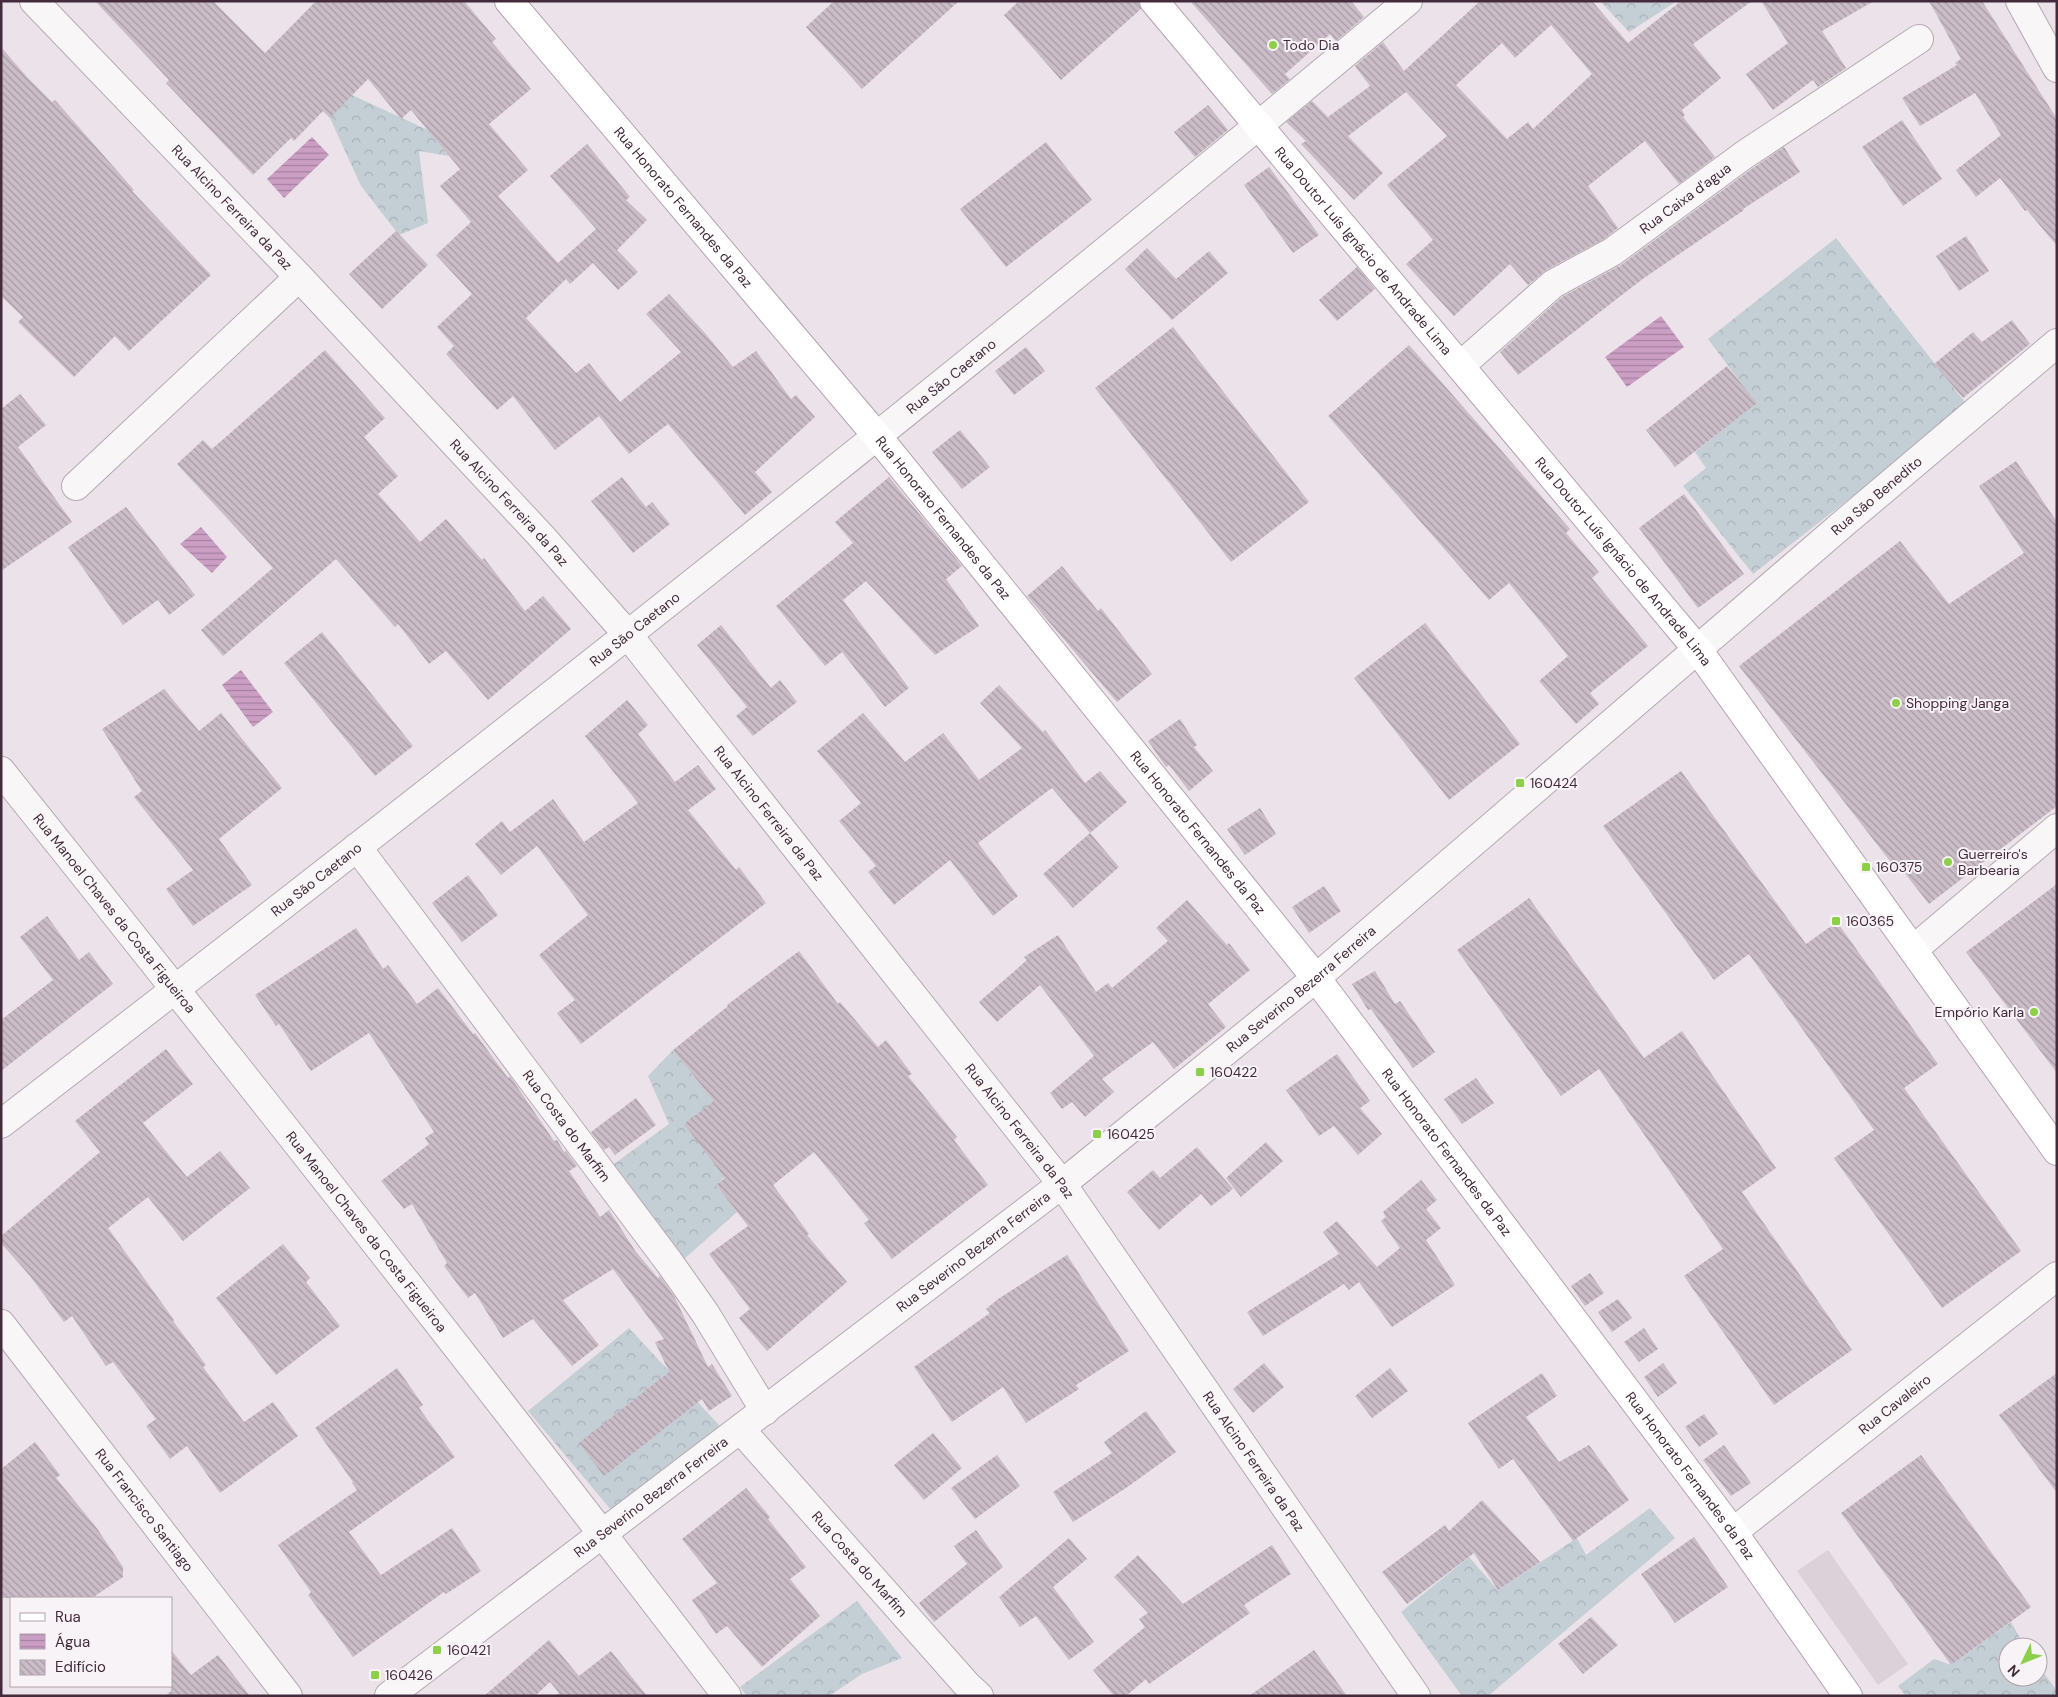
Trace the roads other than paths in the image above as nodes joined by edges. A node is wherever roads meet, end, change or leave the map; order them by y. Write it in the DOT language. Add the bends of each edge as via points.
graph roads {
  1 [pos="34,1"];
  2 [pos="509,1"];
  3 [pos="1154,1"];
  4 [pos="1408,1"];
  5 [pos="2020,1"];
  6 [pos="1919,39"];
  7 [pos="2057,68"];
  8 [pos="1260,125"];
  9 [pos="299,277"];
  10 [pos="2057,342"];
  11 [pos="1460,366"];
  12 [pos="877,436"];
  13 [pos="76,486"];
  14 [pos="628,635"];
  15 [pos="1698,650"];
  16 [pos="1,771"];
  17 [pos="2057,828"];
  18 [pos="357,847"];
  19 [pos="1914,948"];
  20 [pos="1316,978"];
  21 [pos="176,989"];
  22 [pos="1,1124"];
  23 [pos="2057,1151"];
  24 [pos="1062,1184"];
  25 [pos="2057,1276"];
  26 [pos="1,1324"];
  27 [pos="765,1411"];
  28 [pos="741,1430"];
  29 [pos="1733,1532"];
  30 [pos="603,1534"];
  31 [pos="973,1690"];
  32 [pos="288,1696"];
  33 [pos="390,1696"];
  34 [pos="727,1696"];
  35 [pos="1416,1696"];
  36 [pos="1848,1696"];
  1 -- 9 [label="street, Rua Alcino Ferreira da Paz"];
  2 -- 12 [label="main road, Rua Honorato Fernandes da Paz"];
  3 -- 8 [label="main road, Rua Doutor Luís Ignácio de Andrade Lima"];
  4 -- 8 [label="street, Rua São Caetano"];
  5 -- 7 [label="street"];
  6 -- 11 [label="street, Rua Caixa d'agua" via="1744,155 1612,252 1553,284"];
  8 -- 11 [label="main road, Rua Doutor Luís Ignácio de Andrade Lima"];
  8 -- 12 [label="street, Rua São Caetano"];
  9 -- 13 [label="street"];
  9 -- 14 [label="street, Rua Alcino Ferreira da Paz" via="542,537"];
  10 -- 15 [label="street, Rua São Benedito"];
  11 -- 15 [label="main road, Rua Doutor Luís Ignácio de Andrade Lima"];
  12 -- 14 [label="street, Rua São Caetano"];
  12 -- 20 [label="main road, Rua Honorato Fernandes da Paz"];
  14 -- 18 [label="street, Rua São Caetano"];
  14 -- 24 [label="street, Rua Alcino Ferreira da Paz"];
  15 -- 19 [label="main road, Rua Doutor Luís Ignácio de Andrade Lima" via="1830,837"];
  15 -- 20 [label="street, Rua Severino Bezerra Ferreira"];
  16 -- 21 [label="street, Rua Manoel Chaves da Costa Figueiroa"];
  17 -- 19 [label="street"];
  18 -- 21 [label="street, Rua São Caetano"];
  18 -- 27 [label="street, Rua Costa do Marfim" via="669,1262 705,1313"];
  19 -- 23 [label="main road, Rua Doutor Luís Ignácio de Andrade Lima"];
  20 -- 24 [label="street, Rua Severino Bezerra Ferreira"];
  20 -- 29 [label="main road, Rua Honorato Fernandes da Paz"];
  21 -- 22 [label="street, Rua São Caetano"];
  21 -- 30 [label="street, Rua Manoel Chaves da Costa Figueiroa"];
  24 -- 27 [label="street, Rua Severino Bezerra Ferreira"];
  24 -- 35 [label="street, Rua Alcino Ferreira da Paz"];
  25 -- 29 [label="street, Rua Cavaleiro"];
  26 -- 32 [label="street, Rua Francisco Santiago"];
  27 -- 28 [label="street, Rua Severino Bezerra Ferreira"];
  28 -- 30 [label="street, Rua Severino Bezerra Ferreira"];
  28 -- 31 [label="street, Rua Costa do Marfim"];
  29 -- 36 [label="main road, Rua Honorato Fernandes da Paz"];
  30 -- 33 [label="street, Rua Severino Bezerra Ferreira"];
  30 -- 34 [label="street, Rua Manoel Chaves da Costa Figueiroa"];
}
